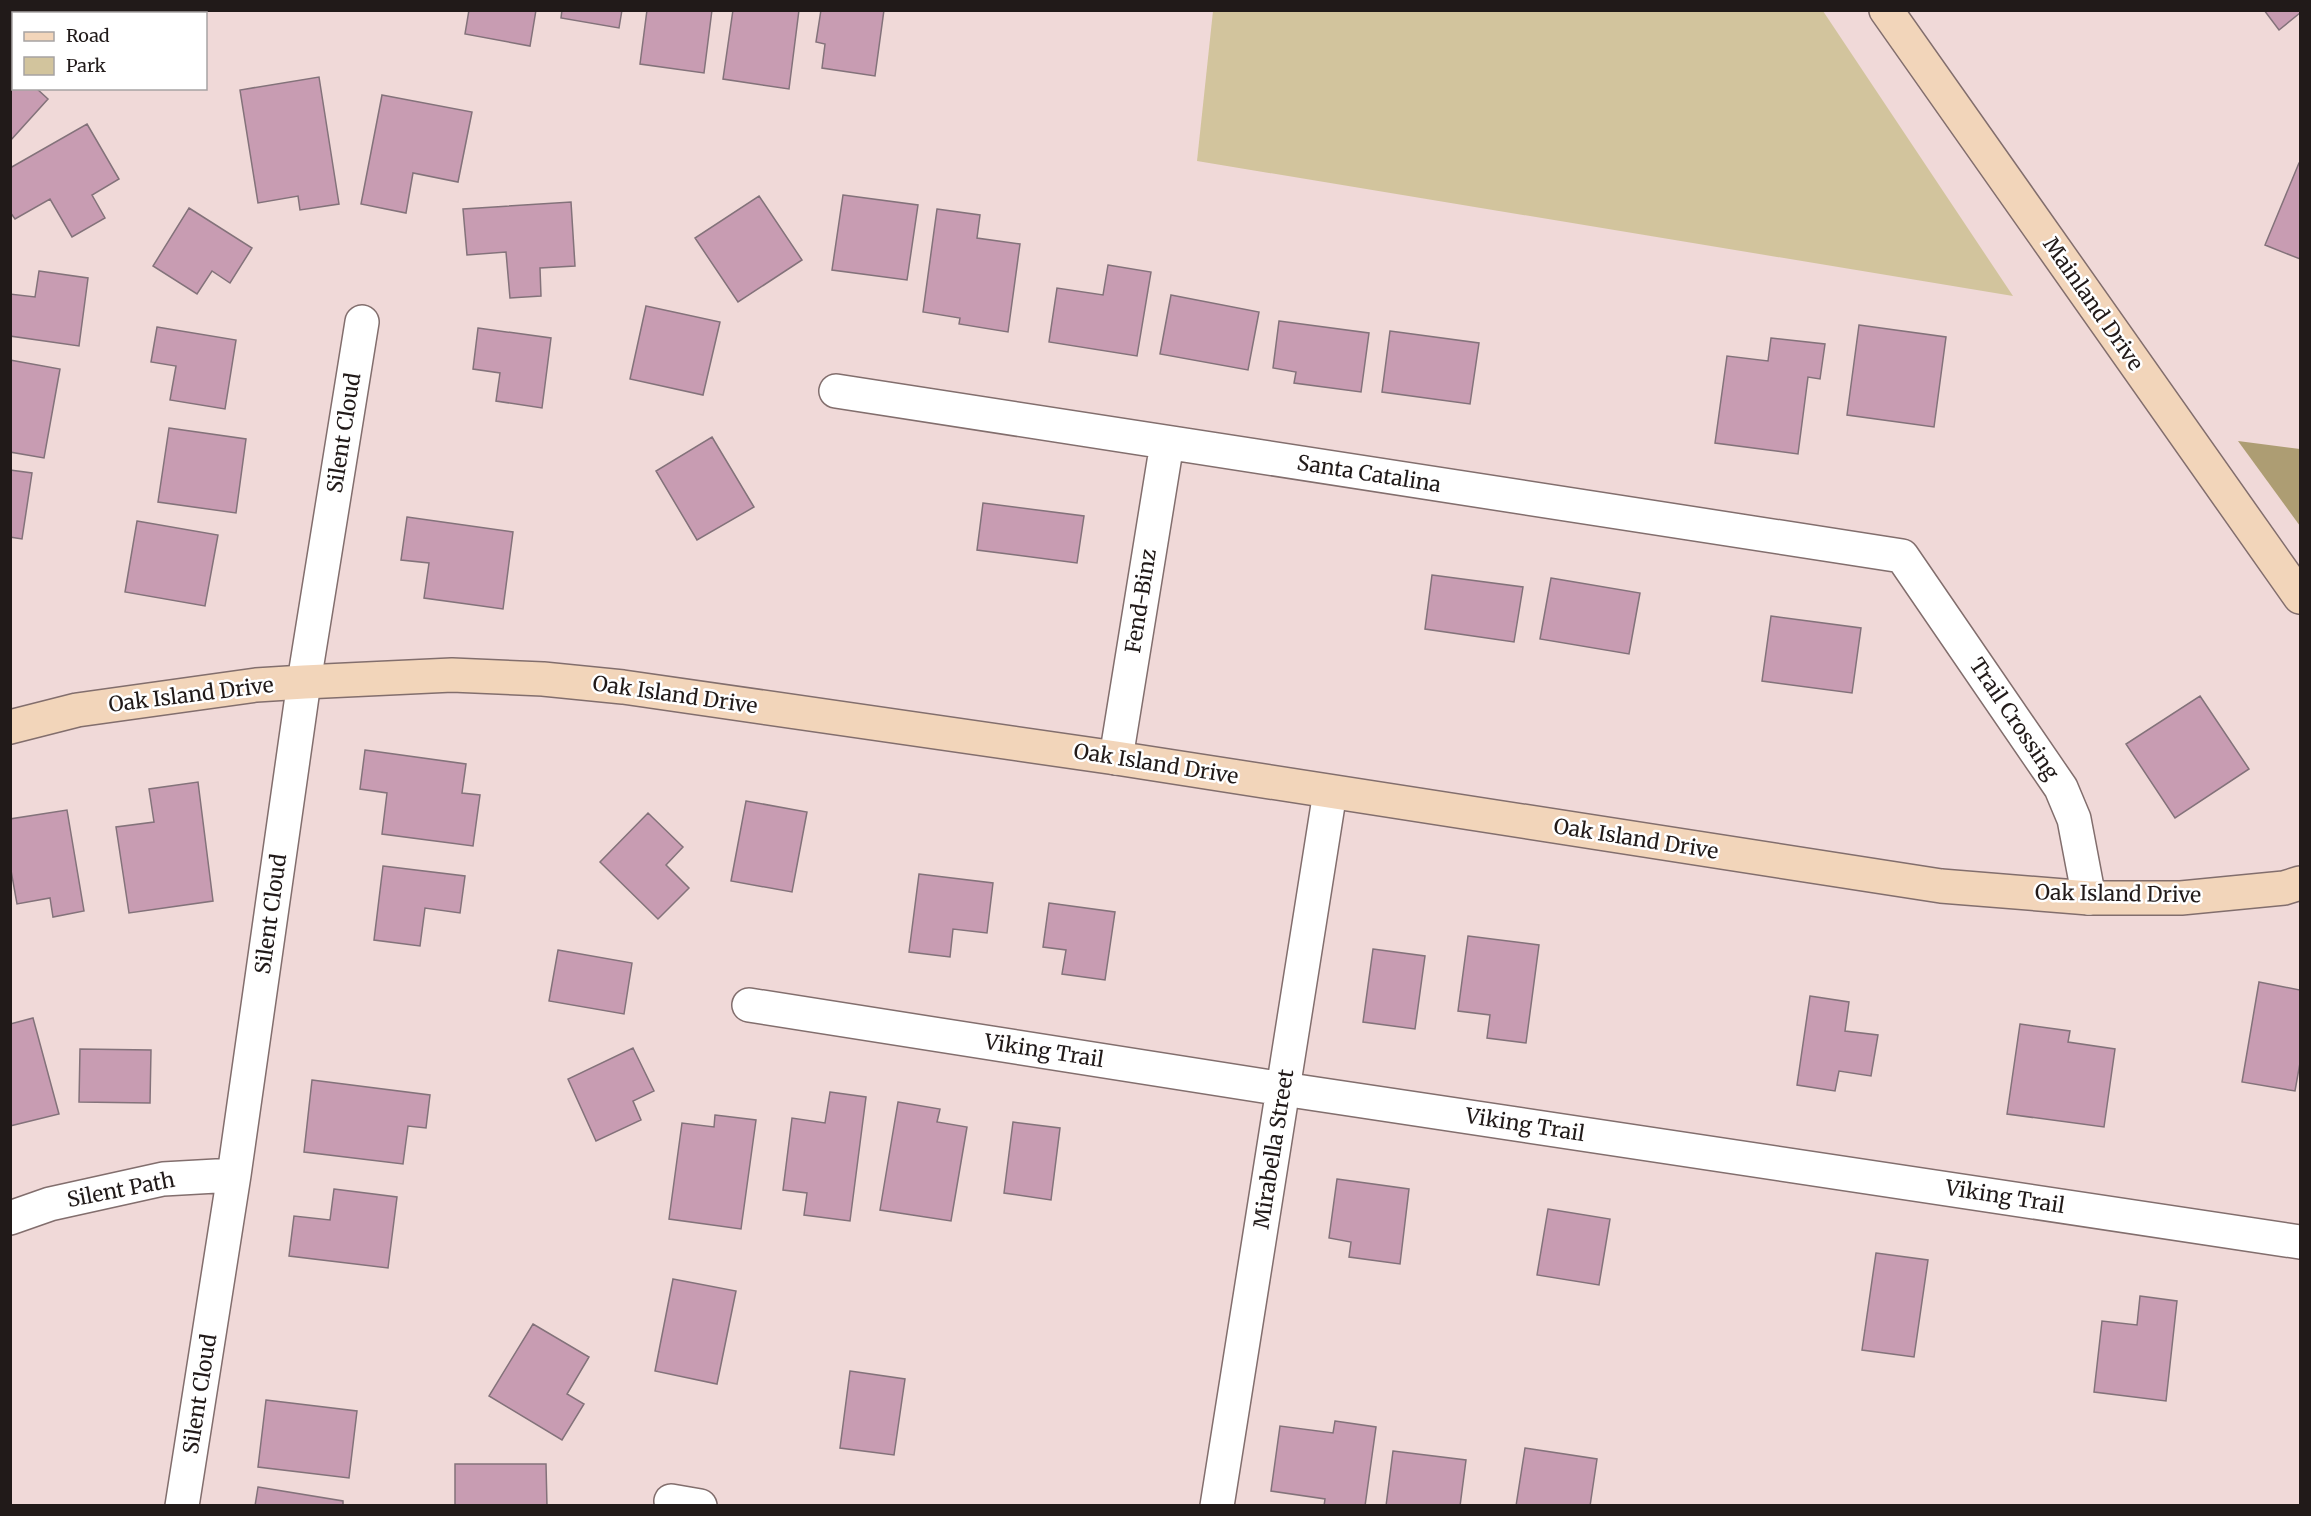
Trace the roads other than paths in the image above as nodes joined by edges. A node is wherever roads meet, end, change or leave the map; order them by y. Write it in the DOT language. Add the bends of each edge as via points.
graph roads {
  1 [pos="1886,10"];
  2 [pos="362,322"];
  3 [pos="836,391"];
  4 [pos="1167,443"];
  5 [pos="1902,556"];
  6 [pos="2301,597"];
  7 [pos="304,682"];
  8 [pos="10,727"];
  9 [pos="1116,758"];
  10 [pos="1330,792"];
  11 [pos="2301,883"];
  12 [pos="2088,898"];
  13 [pos="749,1005"];
  14 [pos="1283,1089"];
  15 [pos="234,1175"];
  16 [pos="10,1218"];
  17 [pos="2301,1242"];
  18 [pos="183,1506"];
  19 [pos="1217,1506"];
  1 -- 6 [label="street, Mainland Drive"];
  2 -- 7 [label="street, Silent Cloud"];
  3 -- 4 [label="street, Santa Catalina"];
  4 -- 5 [label="street, Santa Catalina"];
  4 -- 9 [label="street, Fend-Binz"];
  5 -- 12 [label="street, Trail Crossing" via="2061,788 2074,819"];
  7 -- 8 [label="street, Oak Island Drive" via="77,710"];
  7 -- 9 [label="street, Oak Island Drive" via="452,675 554,680"];
  7 -- 15 [label="street, Silent Cloud"];
  9 -- 10 [label="street, Oak Island Drive"];
  10 -- 12 [label="street, Oak Island Drive" via="1941,886"];
  10 -- 14 [label="street, Mirabella Street"];
  11 -- 12 [label="street, Oak Island Drive" via="2181,898"];
  13 -- 14 [label="street, Viking Trail"];
  14 -- 17 [label="street, Viking Trail"];
  14 -- 19 [label="street, Mirabella Street"];
  15 -- 16 [label="street, Silent Path" via="163,1179 50,1204"];
  15 -- 18 [label="street, Silent Cloud"];
}
